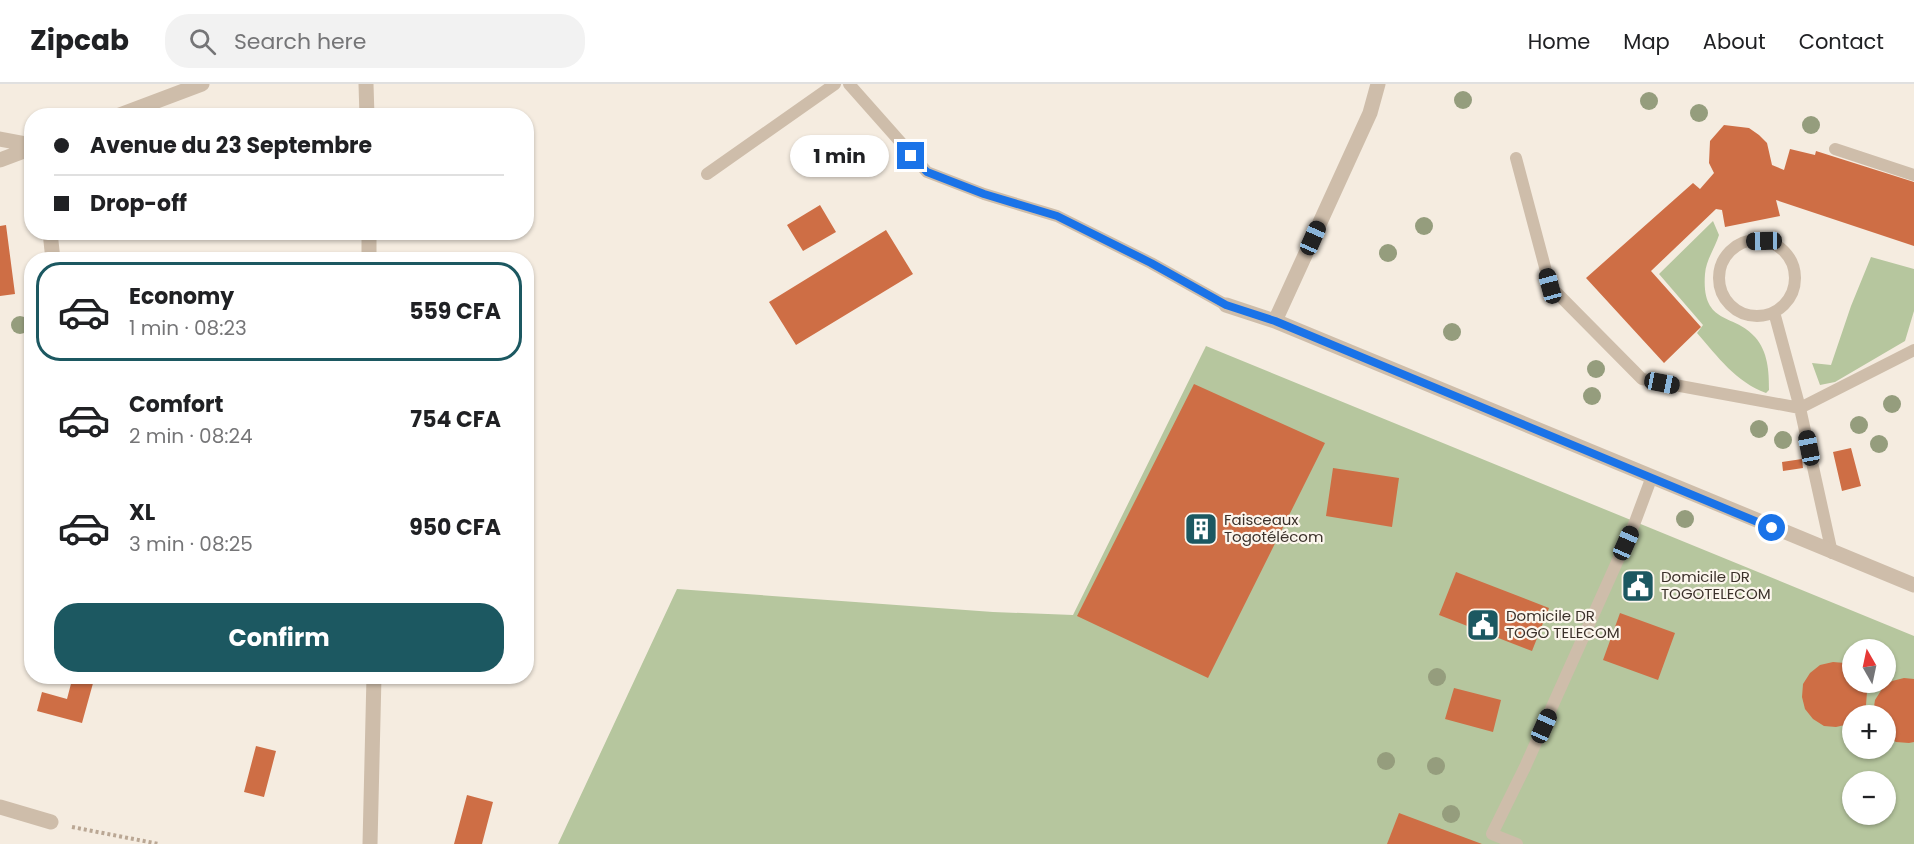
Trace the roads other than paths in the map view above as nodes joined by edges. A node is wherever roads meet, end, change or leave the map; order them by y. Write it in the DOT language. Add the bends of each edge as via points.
graph roads {
  1 [pos="202,84"];
  2 [pos="366,84"];
  3 [pos="835,84"];
  4 [pos="849,84"];
  5 [pos="1378,84"];
  6 [pos="138,108"];
  7 [pos="367,108"];
  8 [pos="0,139"];
  9 [pos="24,145"];
  10 [pos="1835,149"];
  11 [pos="24,150"];
  12 [pos="1516,158"];
  13 [pos="0,160"];
  14 [pos="706,174"];
  15 [pos="1914,175"];
  16 [pos="1226,305"];
  17 [pos="1774,312"];
  18 [pos="1275,321"];
  19 [pos="1914,350"];
  20 [pos="1800,408"];
  21 [pos="1651,478"];
  22 [pos="1832,553"];
  23 [pos="1914,585"];
  24 [pos="374,684"];
  25 [pos="0,807"];
  26 [pos="51,822"];
  27 [pos="370,844"];
  28 [pos="1517,844"];
  1 -- 6 [label="street"];
  2 -- 7 [label="street"];
  3 -- 14 [label="lane"];
  4 -- 16 [label="lane" via="927,172 1057,216"];
  5 -- 18 [label="street" via="1370,113"];
  8 -- 9 [label="street"];
  10 -- 15 [label="lane"];
  11 -- 13 [label="street"];
  12 -- 20 [label="lane" via="1550,286 1642,379"];
  16 -- 18 [label="street"];
  17 -- 17 [label="lane" via="1784,305 1795,285 1791,262 1785,252 1764,241 1740,245 1731,251 1722,267 1720,284 1724,295 1740,312"];
  17 -- 20 [label="lane"];
  18 -- 21 [label="street"];
  19 -- 20 [label="lane"];
  20 -- 22 [label="lane"];
  21 -- 22 [label="street"];
  21 -- 28 [label="lane" via="1631,533 1492,834"];
  22 -- 23 [label="street"];
  24 -- 27 [label="street"];
  25 -- 26 [label="street"];
}
